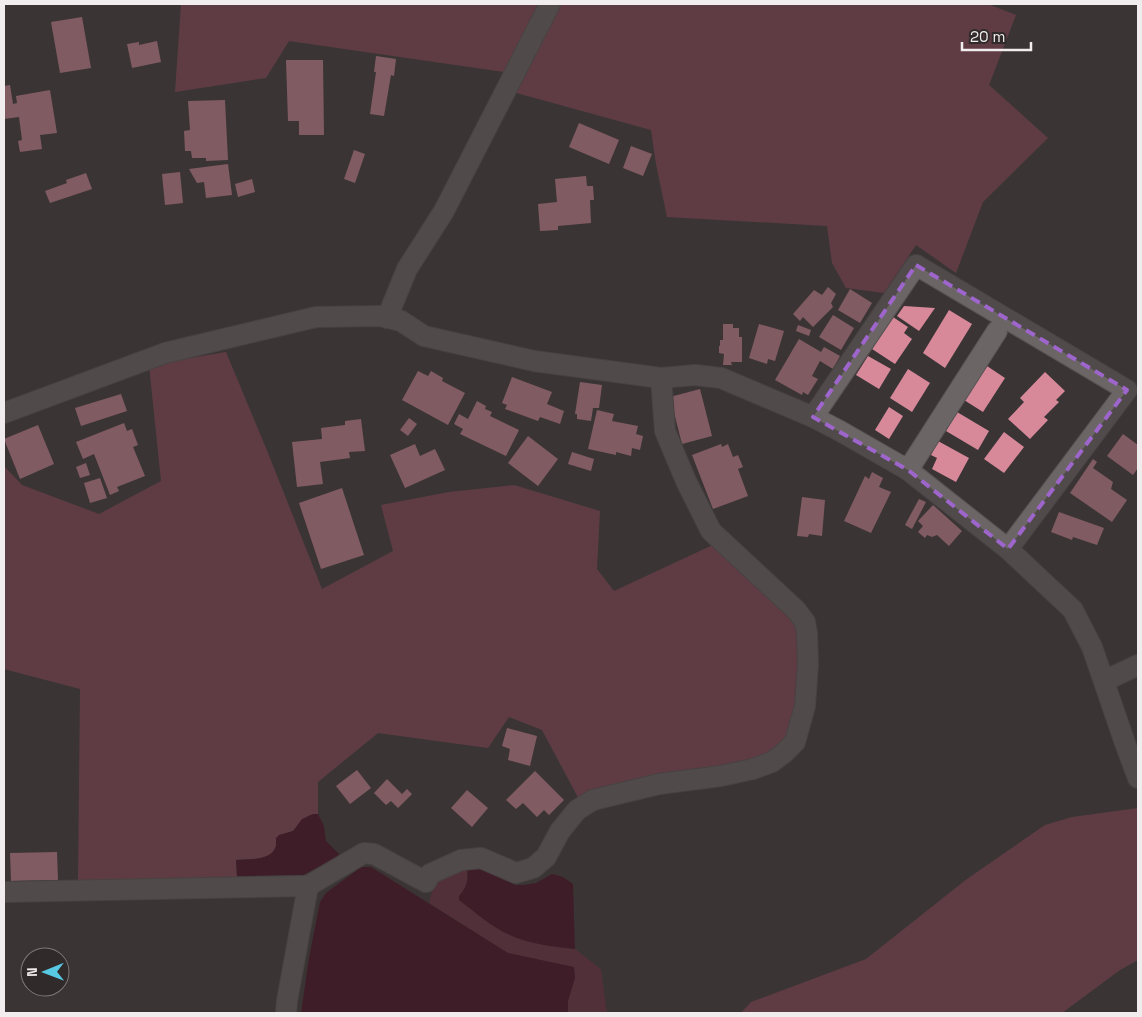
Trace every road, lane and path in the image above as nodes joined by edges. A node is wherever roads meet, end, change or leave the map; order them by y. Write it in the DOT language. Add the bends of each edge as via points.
graph roads {
  1 [pos="550,4"];
  2 [pos="387,318"];
  3 [pos="997,331"];
  4 [pos="661,378"];
  5 [pos="1133,394"];
  6 [pos="4,413"];
  7 [pos="812,417"];
  8 [pos="908,470"];
  9 [pos="1008,548"];
  10 [pos="1138,665"];
  11 [pos="1104,682"];
  12 [pos="1138,778"];
  13 [pos="308,886"];
  14 [pos="4,892"];
  15 [pos="286,1013"];
  1 -- 2 [label="street" via="444,211 407,269"];
  2 -- 4 [label="street" via="401,321 424,336 534,361"];
  2 -- 6 [label="street" via="316,317 165,353"];
  3 -- 8 [label="street"];
  4 -- 7 [label="street" via="695,375 721,378"];
  4 -- 13 [label="street" via="665,432 711,531 805,622 808,664 805,706 795,742 772,762 753,769 659,784 593,800 578,810 560,831 546,857 533,868 516,874 481,858 461,860 430,874 426,882 374,854 364,853"];
  5 -- 7 [label="street" via="916,265"];
  5 -- 9 [label="street"];
  7 -- 8 [label="street"];
  8 -- 9 [label="street"];
  9 -- 11 [label="street" via="1073,610 1092,647"];
  10 -- 11 [label="street"];
  11 -- 12 [label="street"];
  13 -- 14 [label="street"];
  13 -- 15 [label="street"];
}
